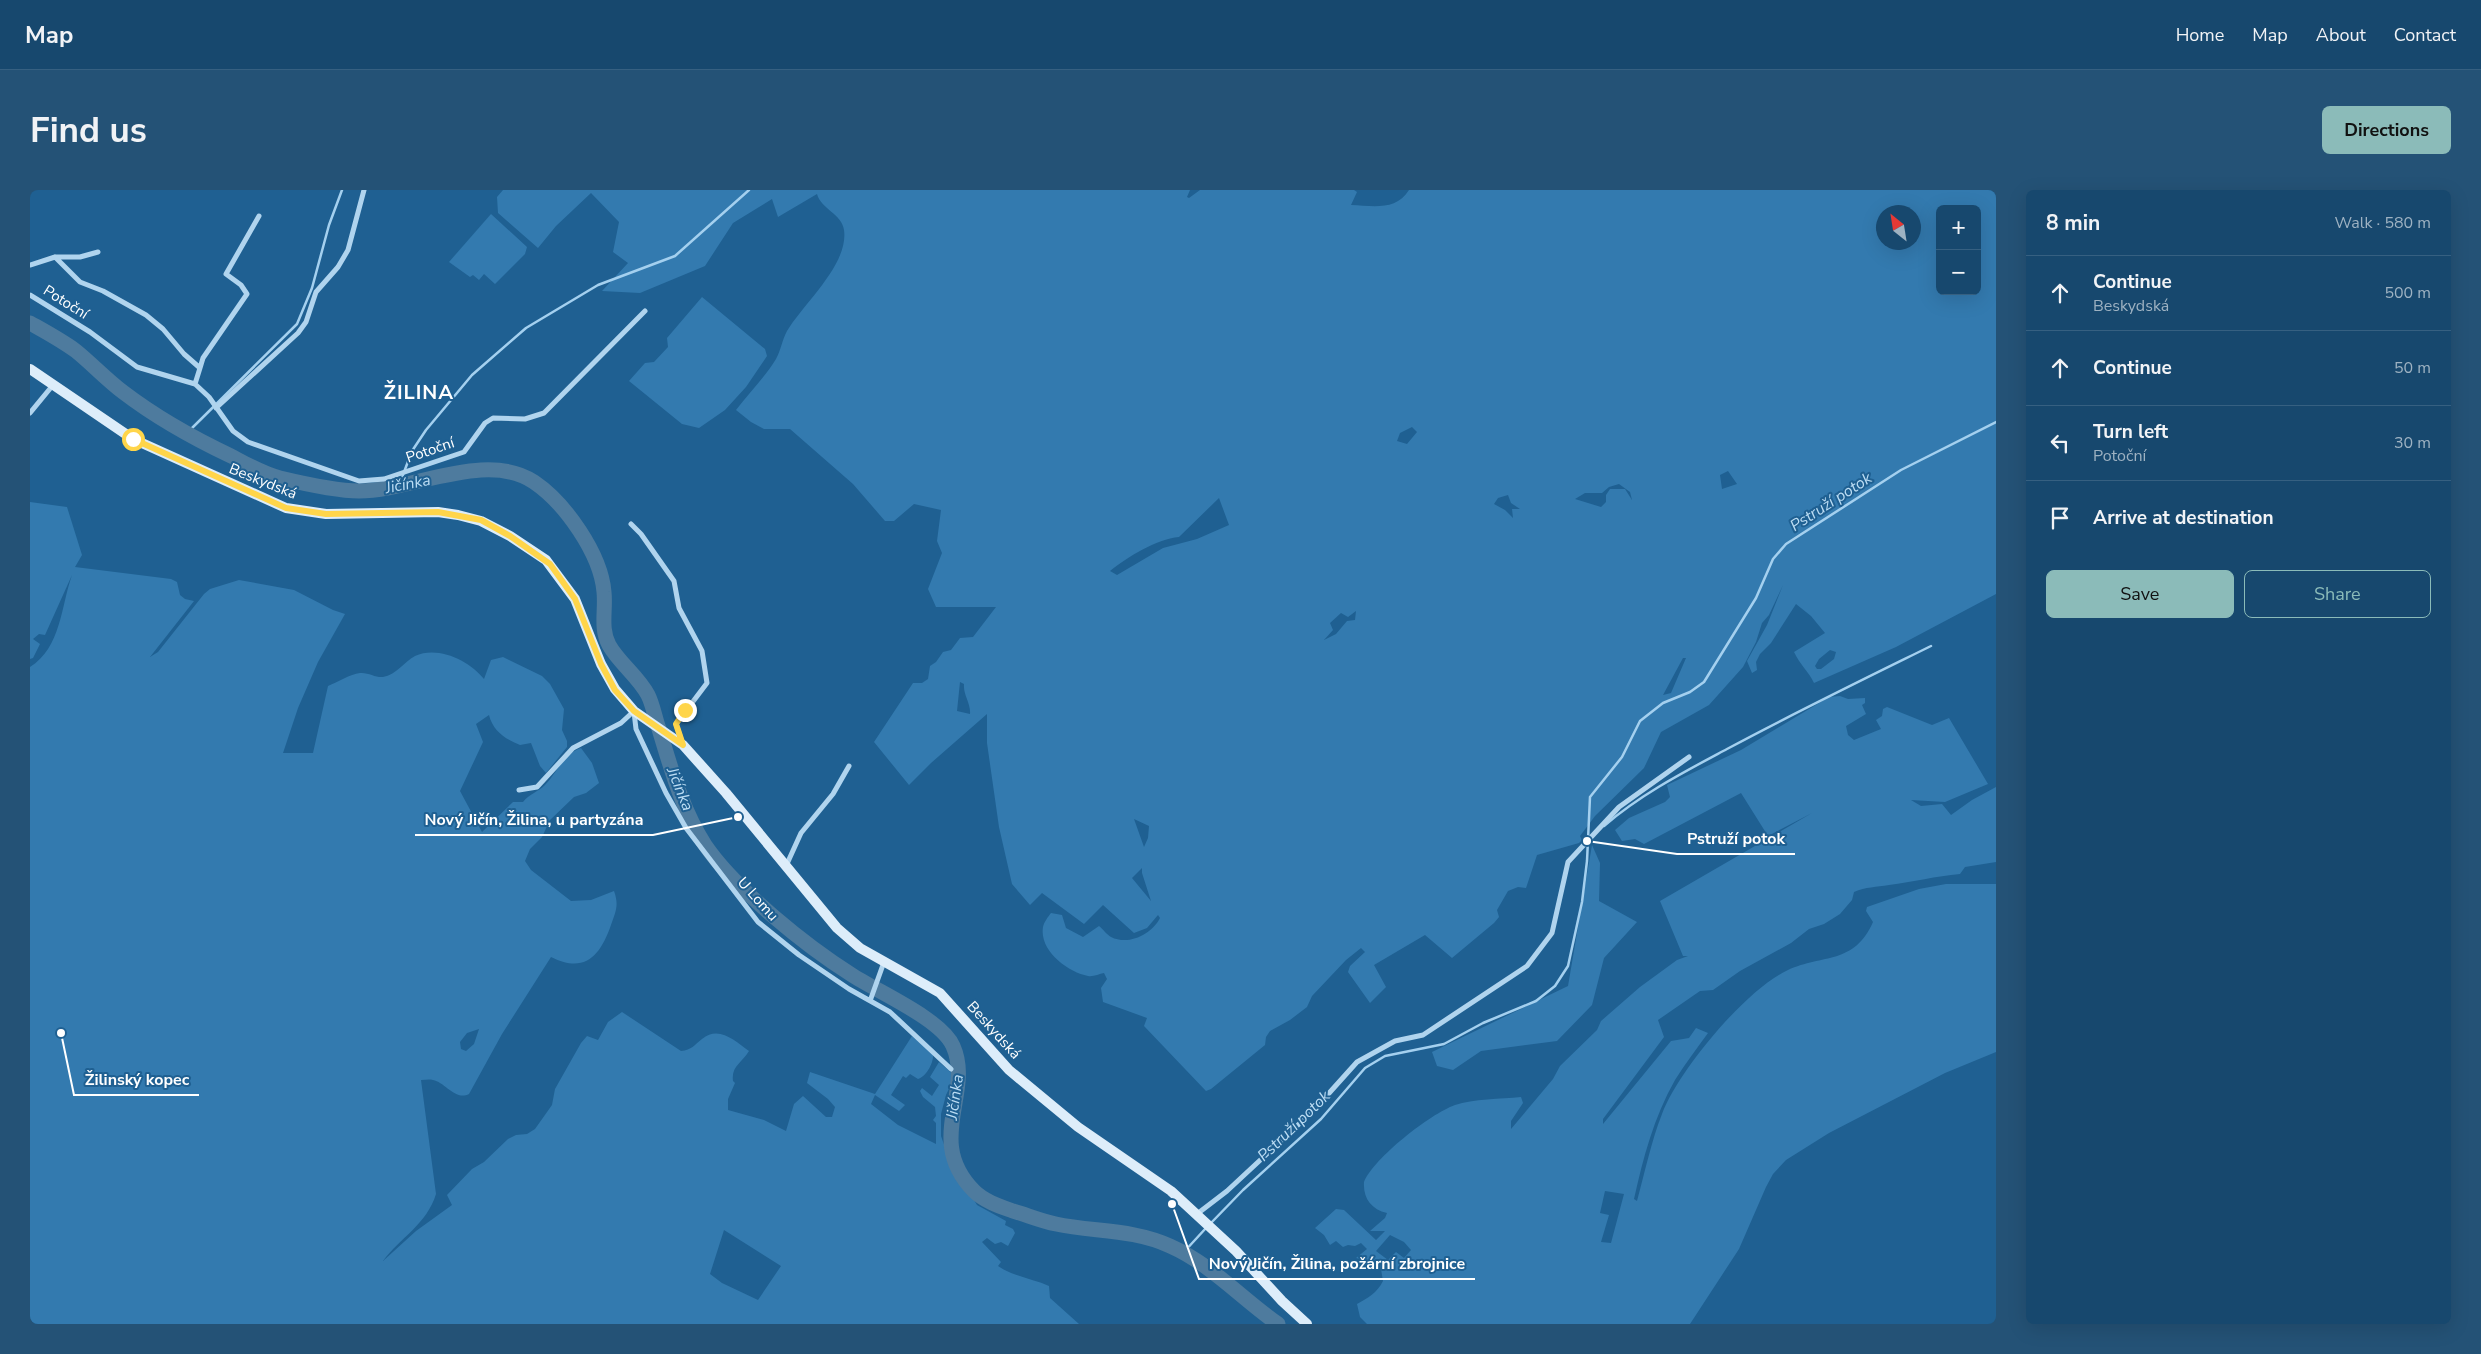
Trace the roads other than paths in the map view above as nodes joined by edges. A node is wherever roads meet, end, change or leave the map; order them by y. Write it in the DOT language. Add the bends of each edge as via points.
graph roads {
  1 [pos="364,190"];
  2 [pos="259,216"];
  3 [pos="98,252"];
  4 [pos="55,257"];
  5 [pos="30,266"];
  6 [pos="30,294"];
  7 [pos="645,311"];
  8 [pos="200,368"];
  9 [pos="30,369"];
  10 [pos="195,384"];
  11 [pos="53,385"];
  12 [pos="216,408"];
  13 [pos="30,413"];
  14 [pos="631,524"];
  15 [pos="638,714"];
  16 [pos="680,743"];
  17 [pos="1690,757"];
  18 [pos="849,766"];
  19 [pos="519,790"];
  20 [pos="786,866"];
  21 [pos="884,962"];
  22 [pos="870,1001"];
  23 [pos="951,1069"];
  24 [pos="1199,1216"];
  25 [pos="1307,1324"];
  1 -- 12 [label="street" via="348,250 316,292 306,322"];
  2 -- 8 [label="street" via="226,274 241,284 247,294 203,358"];
  3 -- 4 [label="street, Potoční" via="80,257"];
  4 -- 5 [label="street, Potoční"];
  4 -- 8 [label="street, Potoční" via="80,282 146,315"];
  6 -- 10 [label="street, Potoční" via="137,366"];
  7 -- 12 [label="street, Potoční" via="544,413 525,419 488,420 464,452 384,478 359,481 248,442 233,431"];
  8 -- 10 [label="street"];
  9 -- 11 [label="street, Beskydská"];
  10 -- 12 [label="street, Potoční"];
  11 -- 13 [label="street"];
  11 -- 15 [label="street, Beskydská" via="133,439 286,508 326,514 438,512 481,520 510,536 546,560 563,581 579,607 615,690"];
  14 -- 16 [label="street" via="674,582 679,608 702,651 707,683 676,724"];
  15 -- 16 [label="street, Beskydská"];
  15 -- 19 [label="street" via="573,748 537,787"];
  15 -- 22 [label="street, U Lomu" via="636,729 686,828 758,922 799,955"];
  16 -- 20 [label="street, Beskydská"];
  17 -- 24 [label="street" via="1619,807 1568,862 1552,933 1527,966 1423,1035 1395,1041 1357,1062 1313,1111"];
  18 -- 20 [label="street" via="833,794 801,833"];
  20 -- 21 [label="street, Beskydská" via="837,928 860,948"];
  21 -- 22 [label="street"];
  21 -- 24 [label="street, Beskydská" via="940,993 1009,1070 1078,1127 1171,1191"];
  22 -- 23 [label="street, U Lomu" via="890,1012"];
  24 -- 25 [label="street, Beskydská"];
}
